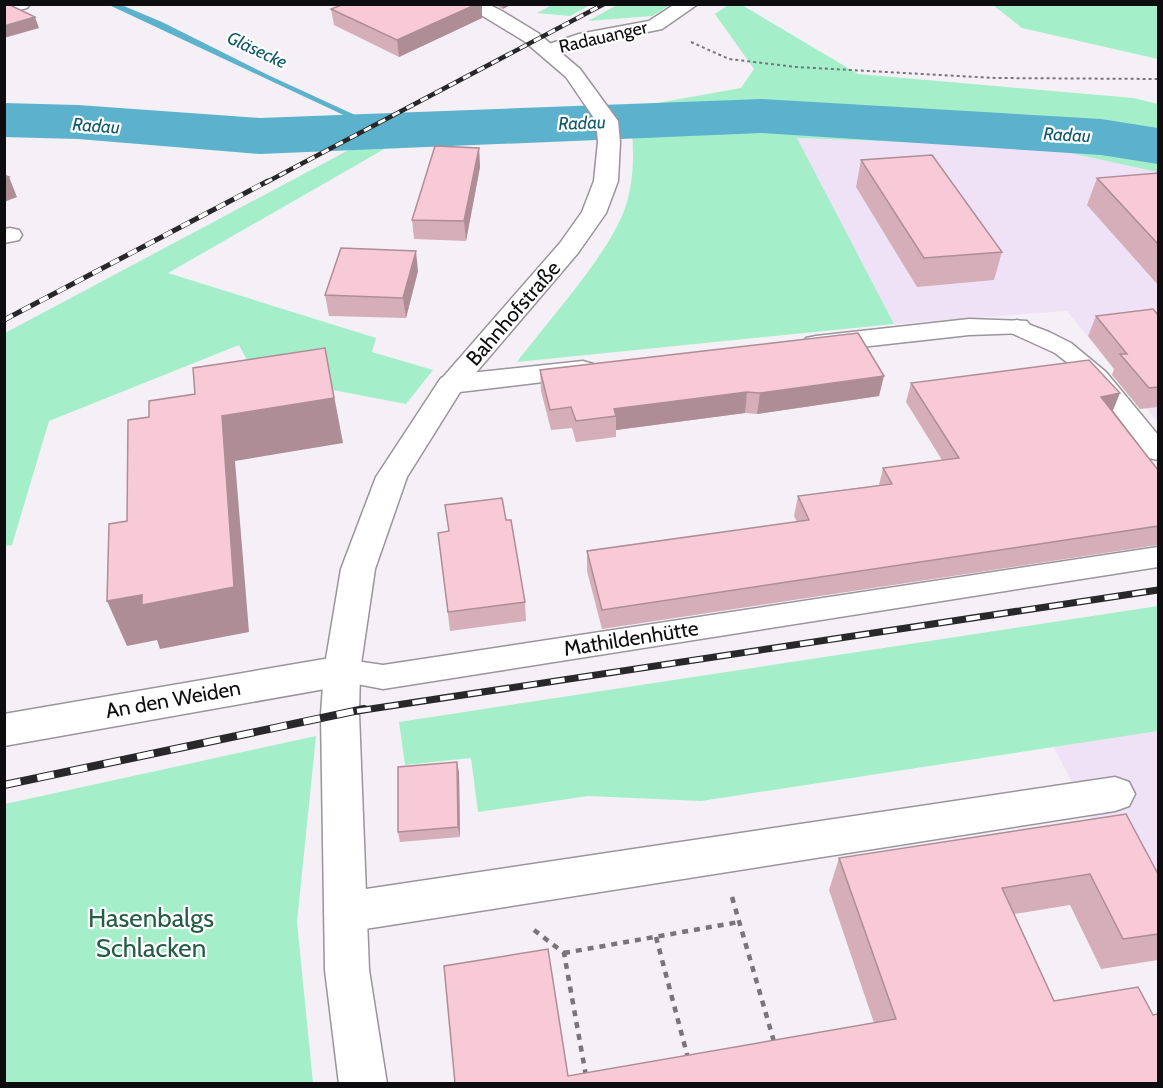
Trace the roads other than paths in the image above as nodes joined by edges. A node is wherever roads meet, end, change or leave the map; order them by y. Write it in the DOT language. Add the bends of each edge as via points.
graph roads {
  1 [pos="21,4"];
  2 [pos="472,4"];
  3 [pos="689,4"];
  4 [pos="4,9"];
  5 [pos="547,51"];
  6 [pos="1017,327"];
  7 [pos="791,347"];
  8 [pos="614,366"];
  9 [pos="451,384"];
  10 [pos="1158,452"];
  11 [pos="1158,557"];
  12 [pos="342,671"];
  13 [pos="4,730"];
  14 [pos="1115,794"];
  15 [pos="346,912"];
  16 [pos="363,1083"];
  1 -- 4 [label="street"];
  2 -- 5 [label="street, Bahnhofstraße" via="522,31"];
  3 -- 5 [label="street, Radauanger" via="655,25 579,40"];
  5 -- 9 [label="street, Bahnhofstraße" via="573,73 607,121 606,180 594,213 570,249"];
  6 -- 7 [label="street" via="969,327"];
  6 -- 10 [label="lane" via="1045,336 1099,376"];
  8 -- 9 [label="street"];
  9 -- 12 [label="street, Bahnhofstraße" via="392,477 358,569"];
  11 -- 12 [label="lane, Mathildenhütte" via="383,677"];
  12 -- 13 [label="street, An den Weiden"];
  12 -- 15 [label="street"];
  14 -- 15 [label="street"];
  15 -- 16 [label="street" via="347,970"];
}
